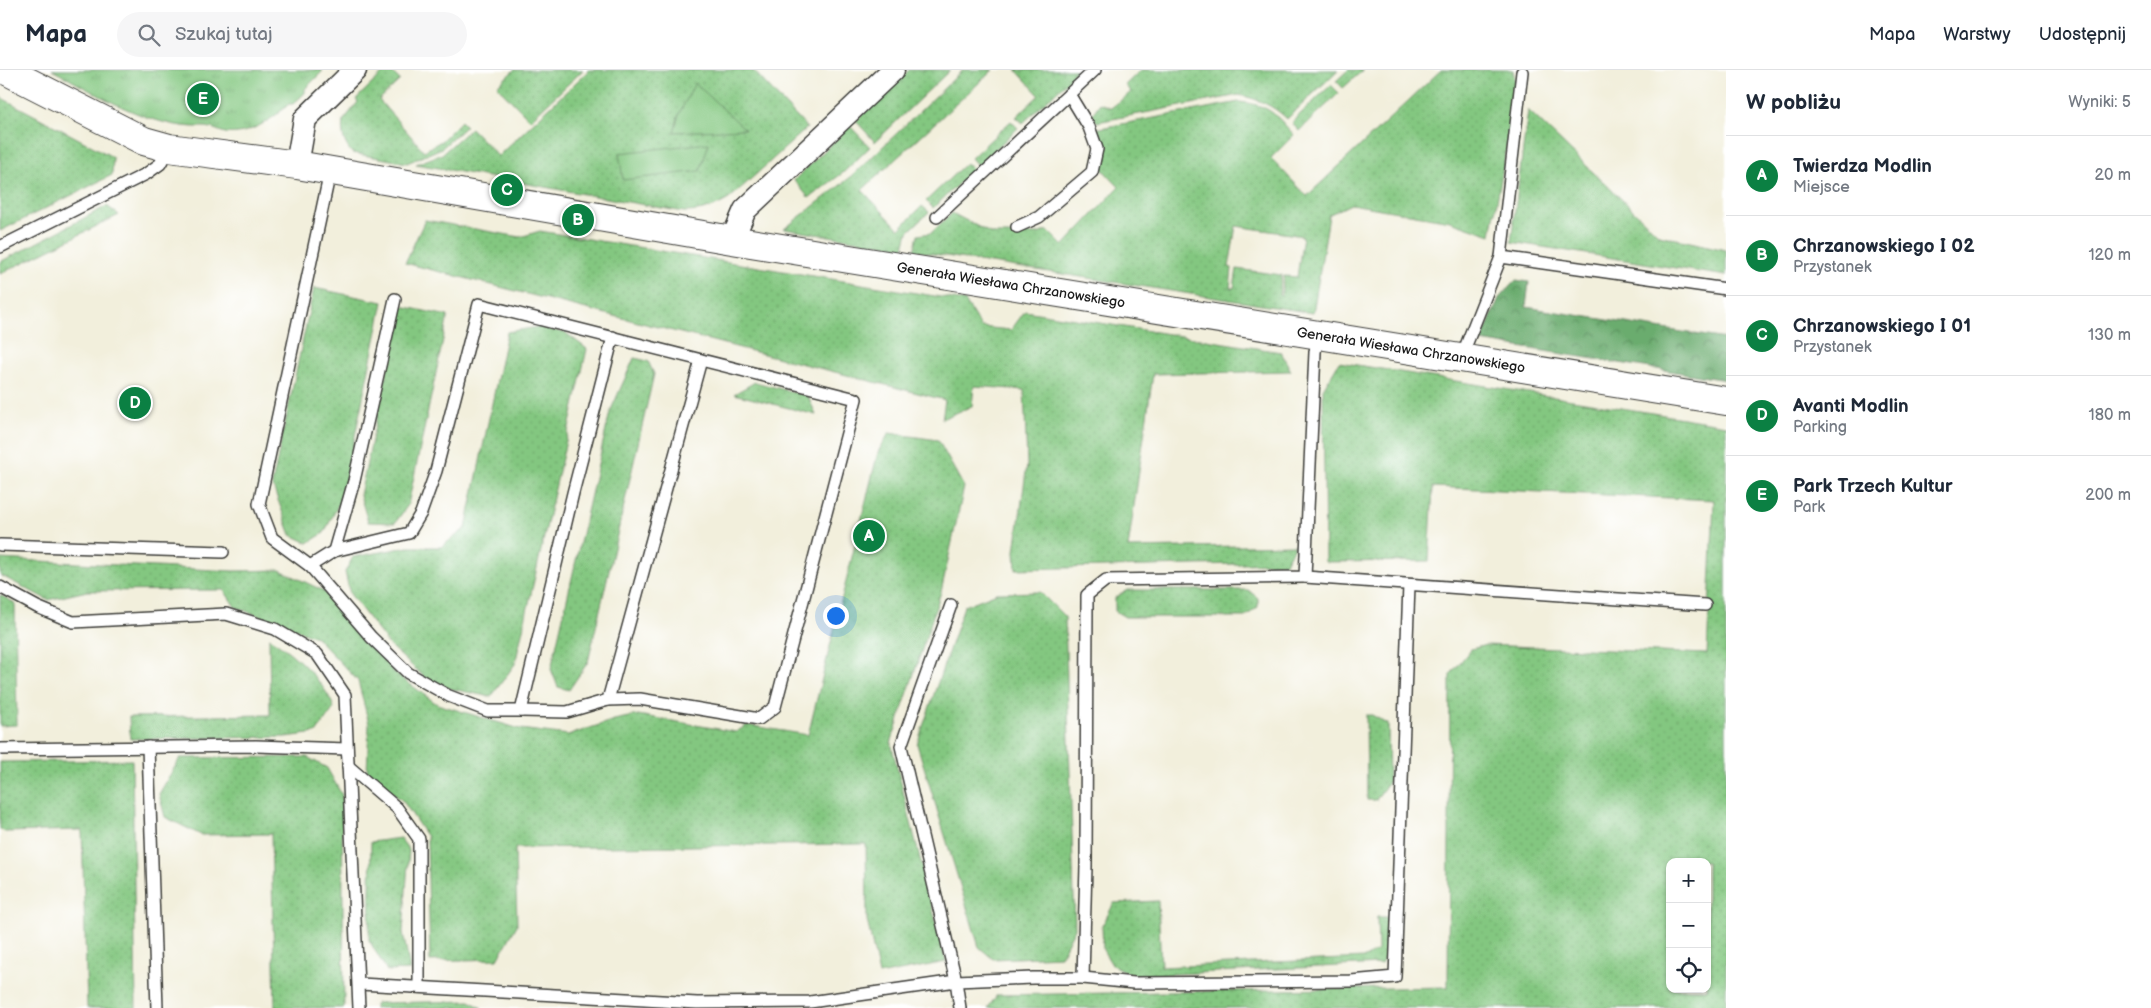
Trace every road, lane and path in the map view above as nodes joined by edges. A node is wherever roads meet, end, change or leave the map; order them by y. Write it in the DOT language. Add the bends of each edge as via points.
graph roads {
  1 [pos="5,70"];
  2 [pos="355,70"];
  3 [pos="893,70"];
  4 [pos="1095,70"];
  5 [pos="1522,72"];
  6 [pos="1069,94"];
  7 [pos="169,148"];
  8 [pos="297,165"];
  9 [pos="330,172"];
  10 [pos="937,217"];
  11 [pos="1018,227"];
  12 [pos="732,240"];
  13 [pos="0,247"];
  14 [pos="1501,257"];
  15 [pos="1726,289"];
  16 [pos="395,299"];
  17 [pos="1318,335"];
  18 [pos="613,337"];
  19 [pos="1461,358"];
  20 [pos="700,360"];
  21 [pos="1726,401"];
  22 [pos="0,545"];
  23 [pos="334,551"];
  24 [pos="223,552"];
  25 [pos="310,566"];
  26 [pos="1305,577"];
  27 [pos="1410,585"];
  28 [pos="0,587"];
  29 [pos="951,604"];
  30 [pos="1705,605"];
  31 [pos="608,700"];
  32 [pos="521,711"];
  33 [pos="148,748"];
  34 [pos="0,749"];
  35 [pos="347,749"];
  36 [pos="348,766"];
  37 [pos="1083,978"];
  38 [pos="956,981"];
  39 [pos="360,984"];
  40 [pos="419,987"];
  41 [pos="157,1008"];
  42 [pos="360,1008"];
  43 [pos="960,1008"];
  1 -- 7 [label="street, Generała Wiesława Chrzanowskiego" via="144,141"];
  2 -- 8 [label="street" via="305,119"];
  3 -- 12 [label="street" via="745,210"];
  4 -- 6 [label="lane"];
  5 -- 14 [label="lane"];
  6 -- 10 [label="lane"];
  6 -- 11 [label="lane" via="1089,126 1096,149 1092,172 1038,217"];
  7 -- 8 [label="street, Generała Wiesława Chrzanowskiego"];
  7 -- 13 [label="lane" via="160,164 146,174"];
  8 -- 9 [label="street, Generała Wiesława Chrzanowskiego"];
  9 -- 12 [label="street, Generała Wiesława Chrzanowskiego"];
  9 -- 25 [label="lane" via="259,504 272,538"];
  12 -- 17 [label="street, Generała Wiesława Chrzanowskiego"];
  14 -- 15 [label="lane"];
  14 -- 19 [label="lane"];
  16 -- 23 [label="lane" via="354,481"];
  17 -- 19 [label="street, Generała Wiesława Chrzanowskiego"];
  17 -- 26 [label="lane"];
  18 -- 20 [label="lane"];
  18 -- 23 [label="lane" via="480,304 436,471 421,513 409,533"];
  18 -- 32 [label="lane"];
  19 -- 21 [label="street, Generała Wiesława Chrzanowskiego"];
  20 -- 31 [label="lane"];
  20 -- 31 [label="lane" via="856,399 775,707 759,718 640,698"];
  22 -- 24 [label="lane"];
  23 -- 25 [label="lane"];
  25 -- 32 [label="lane" via="371,637 408,673 449,696 488,711"];
  26 -- 27 [label="lane"];
  26 -- 37 [label="lane" via="1106,580 1087,595"];
  27 -- 30 [label="lane"];
  27 -- 37 [label="lane" via="1395,977 1351,981 1134,983"];
  28 -- 35 [label="lane" via="73,622 226,614 275,629 317,654 345,696"];
  29 -- 38 [label="lane" via="901,746"];
  31 -- 32 [label="lane" via="567,712"];
  33 -- 34 [label="lane"];
  33 -- 35 [label="lane" via="256,746"];
  33 -- 41 [label="lane"];
  35 -- 36 [label="lane"];
  36 -- 39 [label="lane"];
  36 -- 40 [label="lane" via="398,808 419,839"];
  37 -- 38 [label="lane"];
  38 -- 40 [label="lane" via="810,1002 697,1003"];
  38 -- 43 [label="lane"];
  39 -- 40 [label="lane"];
  39 -- 42 [label="lane"];
}
